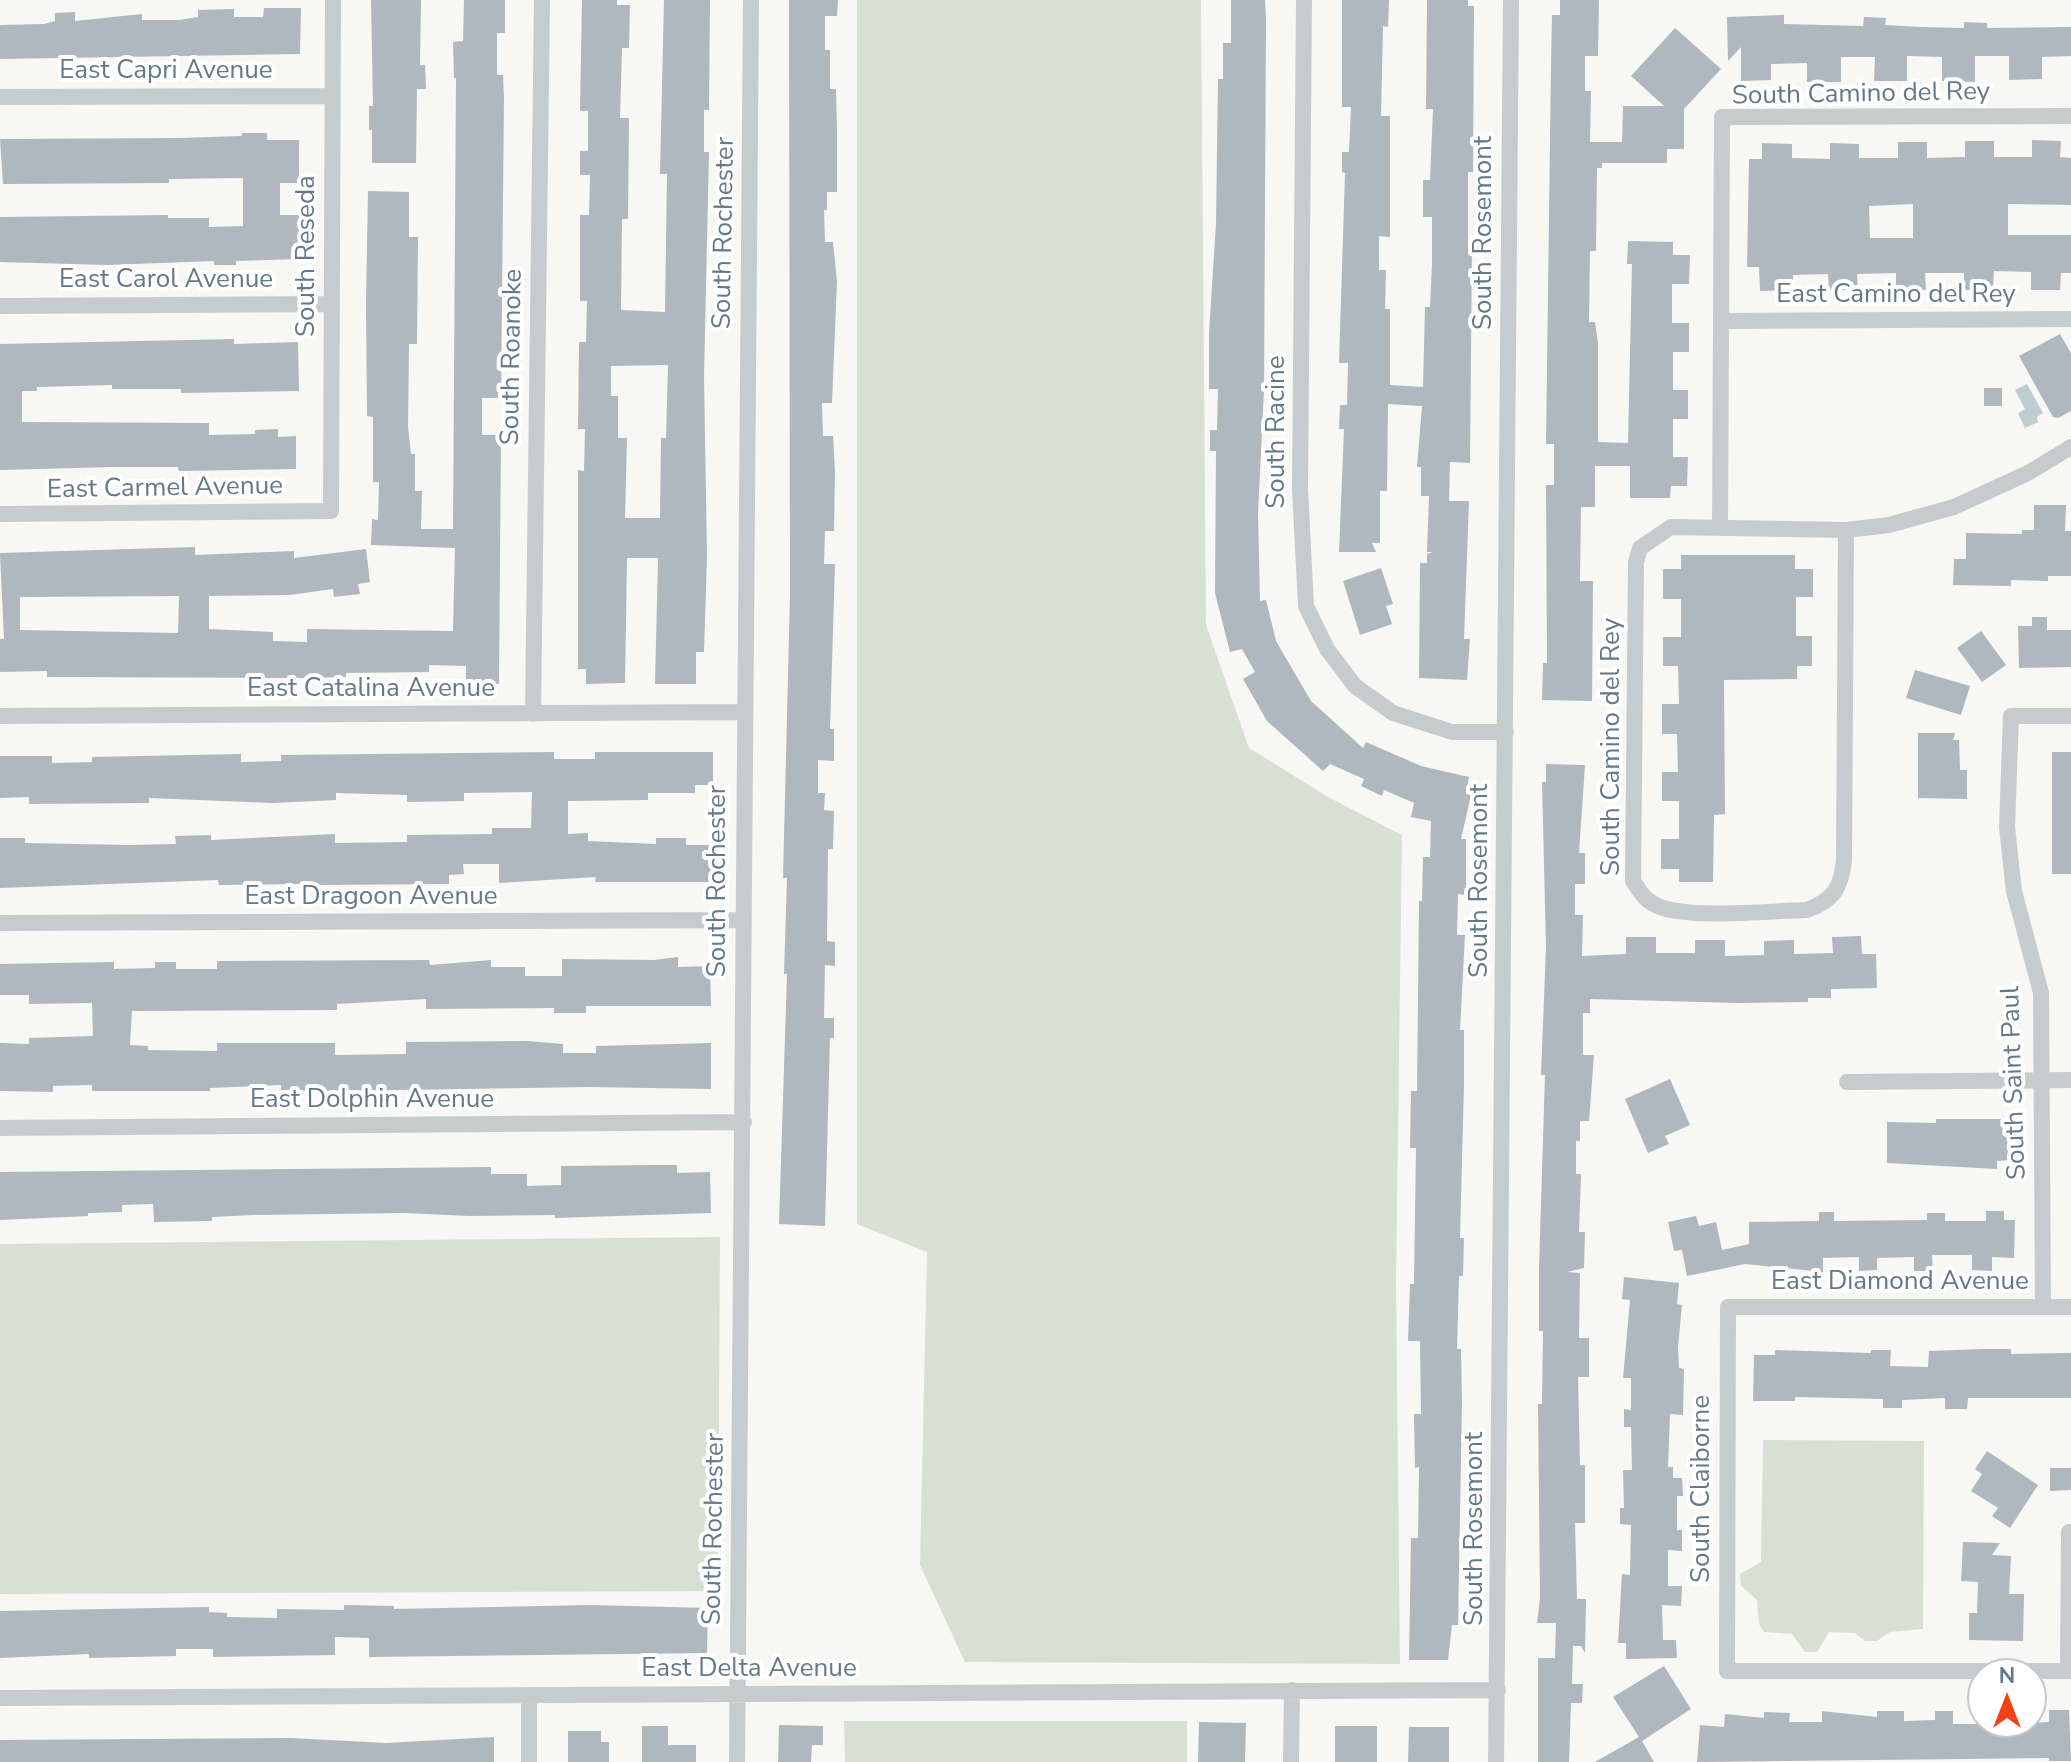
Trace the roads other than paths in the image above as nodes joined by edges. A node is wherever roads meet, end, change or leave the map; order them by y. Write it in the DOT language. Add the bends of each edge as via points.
graph roads {
  1 [pos="333,0"];
  2 [pos="542,0"];
  3 [pos="751,0"];
  4 [pos="1304,0"];
  5 [pos="1511,0"];
  6 [pos="332,96"];
  7 [pos="0,97"];
  8 [pos="2071,116"];
  9 [pos="332,304"];
  10 [pos="0,306"];
  11 [pos="2071,319"];
  12 [pos="1721,321"];
  13 [pos="2071,447"];
  14 [pos="331,511"];
  15 [pos="0,514"];
  16 [pos="1720,528"];
  17 [pos="1846,530"];
  18 [pos="743,712"];
  19 [pos="533,714"];
  20 [pos="0,716"];
  21 [pos="2071,716"];
  22 [pos="1506,732"];
  23 [pos="743,920"];
  24 [pos="0,923"];
  25 [pos="2071,1080"];
  26 [pos="2043,1081"];
  27 [pos="1847,1082"];
  28 [pos="744,1122"];
  29 [pos="0,1128"];
  30 [pos="1728,1307"];
  31 [pos="2043,1307"];
  32 [pos="2071,1307"];
  33 [pos="2069,1532"];
  34 [pos="2070,1671"];
  35 [pos="1292,1690"];
  36 [pos="1498,1690"];
  37 [pos="529,1695"];
  38 [pos="737,1695"];
  39 [pos="0,1698"];
  40 [pos="529,1762"];
  41 [pos="737,1762"];
  42 [pos="1291,1762"];
  43 [pos="1496,1762"];
  1 -- 6 [label="street, South Reseda"];
  2 -- 19 [label="street, South Roanoke"];
  3 -- 18 [label="street, South Rochester"];
  4 -- 22 [label="street, South Racine" via="1300,489 1306,606 1327,649 1355,686 1393,713 1452,732"];
  5 -- 22 [label="street, South Rosemont"];
  6 -- 7 [label="street, East Capri Avenue"];
  6 -- 9 [label="street, South Reseda"];
  8 -- 12 [label="street, South Camino del Rey" via="1722,117"];
  9 -- 10 [label="street, East Carol Avenue"];
  9 -- 14 [label="street, South Reseda"];
  11 -- 12 [label="street, East Camino del Rey"];
  12 -- 16 [label="street, South Camino del Rey"];
  13 -- 17 [label="street, South Camino del Rey" via="1954,507 1889,525"];
  14 -- 15 [label="street, East Carmel Avenue"];
  16 -- 17 [label="street, South Camino del Rey"];
  16 -- 17 [label="street, South Camino del Rey" via="1671,527 1640,548 1636,562 1633,881 1644,898 1661,908 1688,912 1807,910 1824,904 1842,880"];
  18 -- 19 [label="street, East Catalina Avenue"];
  18 -- 23 [label="street, South Rochester"];
  19 -- 20 [label="street, East Catalina Avenue"];
  21 -- 26 [label="street, South Saint Paul" via="2011,716 2007,827 2014,891 2041,993"];
  22 -- 36 [label="street, South Rosemont"];
  23 -- 24 [label="street, East Dragoon Avenue"];
  23 -- 28 [label="street, South Rochester"];
  25 -- 26 [label="street"];
  26 -- 27 [label="street"];
  26 -- 31 [label="street, South Saint Paul"];
  28 -- 29 [label="street, East Dolphin Avenue"];
  28 -- 38 [label="street, South Rochester"];
  30 -- 31 [label="street, East Diamond Avenue"];
  30 -- 34 [label="street, South Claiborne" via="1727,1671"];
  31 -- 32 [label="street, East Diamond Avenue"];
  33 -- 34 [label="street"];
  35 -- 36 [label="street, East Delta Avenue"];
  35 -- 38 [label="street, East Delta Avenue"];
  35 -- 42 [label="street"];
  36 -- 43 [label="street, South Rosemont"];
  37 -- 38 [label="street, East Delta Avenue"];
  37 -- 39 [label="street, East Delta Avenue"];
  37 -- 40 [label="street"];
  38 -- 41 [label="street, South Rochester"];
}
